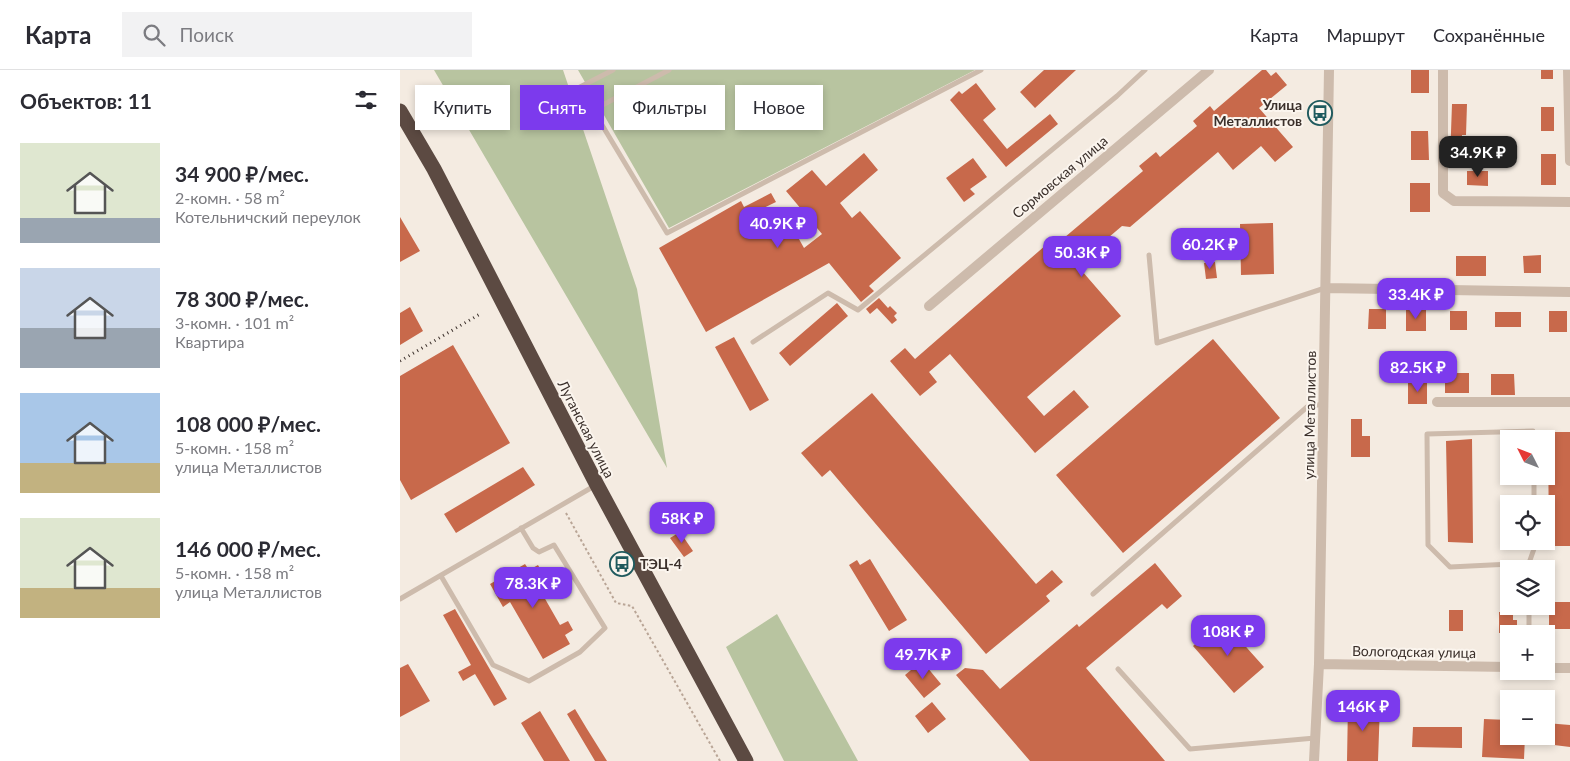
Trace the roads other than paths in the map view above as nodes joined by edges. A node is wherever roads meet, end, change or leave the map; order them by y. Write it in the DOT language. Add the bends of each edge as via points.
graph roads {
  1 [pos="613,70"];
  2 [pos="669,70"];
  3 [pos="981,70"];
  4 [pos="1145,70"];
  5 [pos="1209,70"];
  6 [pos="1329,70"];
  7 [pos="1443,70"];
  8 [pos="1568,70"];
  9 [pos="584,85"];
  10 [pos="604,104"];
  11 [pos="400,111"];
  12 [pos="604,128"];
  13 [pos="1570,161"];
  14 [pos="1570,202"];
  15 [pos="1149,255"];
  16 [pos="1326,288"];
  17 [pos="1570,292"];
  18 [pos="929,306"];
  19 [pos="753,342"];
  20 [pos="1437,402"];
  21 [pos="1570,402"];
  22 [pos="1324,404"];
  23 [pos="1500,432"];
  24 [pos="597,485"];
  25 [pos="521,528"];
  26 [pos="1500,566"];
  27 [pos="441,576"];
  28 [pos="1093,594"];
  29 [pos="400,600"];
  30 [pos="1320,664"];
  31 [pos="1500,667"];
  32 [pos="1555,668"];
  33 [pos="1570,668"];
  34 [pos="1118,669"];
  35 [pos="1315,738"];
  36 [pos="746,761"];
  37 [pos="1314,761"];
  1 -- 9 [label="lane"];
  2 -- 10 [label="lane"];
  3 -- 12 [label="lane" via="667,233"];
  4 -- 19 [label="lane" via="858,310 828,293"];
  5 -- 18 [label="street, Сормовская улица"];
  6 -- 16 [label="street, улица Металлистов"];
  7 -- 14 [label="street" via="1443,193 1454,201"];
  8 -- 13 [label="street"];
  11 -- 24 [label="highway, Луганская улица" via="434,168"];
  15 -- 16 [label="lane" via="1157,343"];
  16 -- 17 [label="street"];
  16 -- 22 [label="street, улица Металлистов"];
  20 -- 21 [label="street"];
  22 -- 28 [label="lane" via="1307,407 1300,412"];
  22 -- 30 [label="street, улица Металлистов"];
  23 -- 26 [label="lane" via="1427,434 1428,545 1450,567"];
  24 -- 25 [label="lane"];
  24 -- 36 [label="highway, Луганская улица"];
  25 -- 27 [label="lane"];
  25 -- 27 [label="lane" via="535,551 554,545 605,628 580,652 529,681 493,665"];
  27 -- 29 [label="lane"];
  30 -- 31 [label="street, Вологодская улица"];
  30 -- 35 [label="street, улица Металлистов"];
  32 -- 33 [label="street"];
  34 -- 35 [label="lane" via="1190,749"];
  35 -- 37 [label="street, улица Металлистов"];
}
